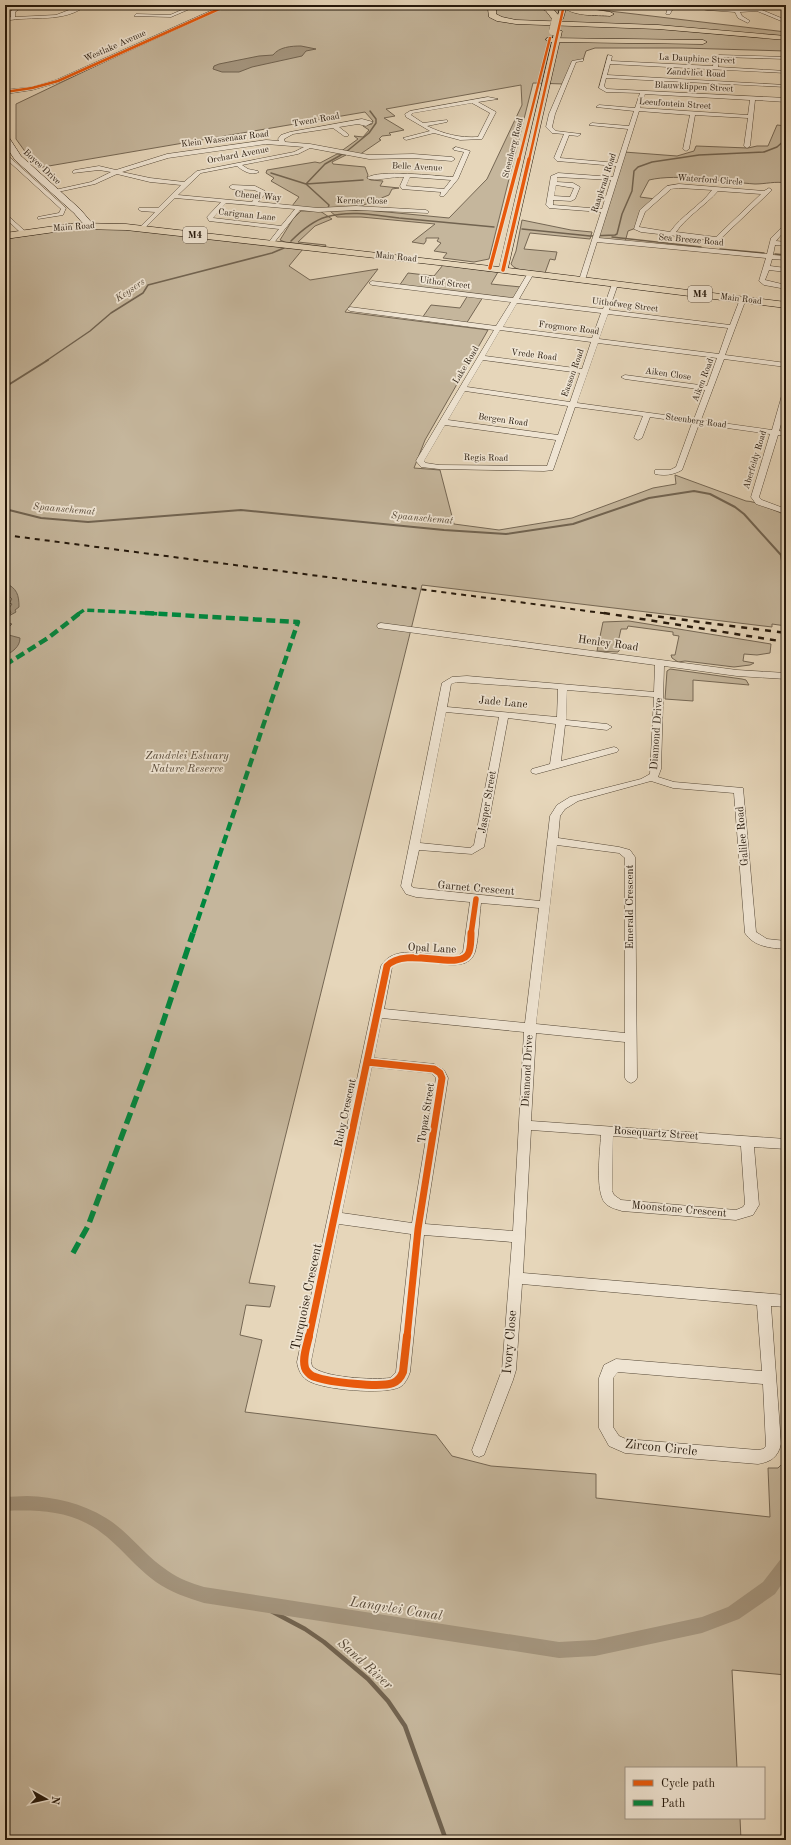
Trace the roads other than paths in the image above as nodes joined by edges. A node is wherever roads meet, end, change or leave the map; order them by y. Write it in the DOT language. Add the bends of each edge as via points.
graph roads {
  1 [pos="23,5"];
  2 [pos="85,5"];
  3 [pos="146,5"];
  4 [pos="222,5"];
  5 [pos="228,5"];
  6 [pos="501,5"];
  7 [pos="539,5"];
  8 [pos="557,5"];
  9 [pos="565,5"];
  10 [pos="679,5"];
  11 [pos="684,5"];
  12 [pos="775,5"];
  13 [pos="178,6"];
  14 [pos="195,6"];
  15 [pos="756,9"];
  16 [pos="737,11"];
  17 [pos="668,13"];
  18 [pos="136,15"];
  19 [pos="616,15"];
  20 [pos="13,17"];
  21 [pos="558,18"];
  22 [pos="638,18"];
  23 [pos="132,19"];
  24 [pos="5,20"];
  25 [pos="748,22"];
  26 [pos="786,22"];
  27 [pos="786,37"];
  28 [pos="552,41"];
  29 [pos="589,42"];
  30 [pos="711,42"];
  31 [pos="750,44"];
  32 [pos="786,45"];
  33 [pos="553,53"];
  34 [pos="610,56"];
  35 [pos="786,58"];
  36 [pos="581,60"];
  37 [pos="608,62"];
  38 [pos="716,68"];
  39 [pos="776,72"];
  40 [pos="786,72"];
  41 [pos="605,76"];
  42 [pos="714,82"];
  43 [pos="775,85"];
  44 [pos="786,86"];
  45 [pos="5,91"];
  46 [pos="643,92"];
  47 [pos="713,96"];
  48 [pos="753,98"];
  49 [pos="495,99"];
  50 [pos="786,100"];
  51 [pos="474,102"];
  52 [pos="599,107"];
  53 [pos="637,110"];
  54 [pos="693,113"];
  55 [pos="750,117"];
  56 [pos="445,121"];
  57 [pos="360,122"];
  58 [pos="423,125"];
  59 [pos="592,125"];
  60 [pos="334,126"];
  61 [pos="632,128"];
  62 [pos="434,132"];
  63 [pos="567,133"];
  64 [pos="346,134"];
  65 [pos="578,134"];
  66 [pos="5,138"];
  67 [pos="406,138"];
  68 [pos="461,138"];
  69 [pos="237,140"];
  70 [pos="282,142"];
  71 [pos="243,145"];
  72 [pos="310,146"];
  73 [pos="746,146"];
  74 [pos="456,149"];
  75 [pos="686,149"];
  76 [pos="5,155"];
  77 [pos="452,158"];
  78 [pos="464,159"];
  79 [pos="237,164"];
  80 [pos="619,165"];
  81 [pos="75,172"];
  82 [pos="115,172"];
  83 [pos="256,172"];
  84 [pos="408,175"];
  85 [pos="378,176"];
  86 [pos="455,179"];
  87 [pos="615,179"];
  88 [pos="554,183"];
  89 [pos="185,184"];
  90 [pos="232,188"];
  91 [pos="716,189"];
  92 [pos="772,189"];
  93 [pos="53,190"];
  94 [pos="765,193"];
  95 [pos="173,196"];
  96 [pos="552,198"];
  97 [pos="225,202"];
  98 [pos="253,204"];
  99 [pos="67,206"];
  100 [pos="298,208"];
  101 [pos="141,209"];
  102 [pos="159,210"];
  103 [pos="605,211"];
  104 [pos="426,212"];
  105 [pos="5,215"];
  106 [pos="40,218"];
  107 [pos="89,225"];
  108 [pos="76,226"];
  109 [pos="786,226"];
  110 [pos="142,228"];
  111 [pos="283,228"];
  112 [pos="24,233"];
  113 [pos="672,234"];
  114 [pos="5,236"];
  115 [pos="596,237"];
  116 [pos="716,239"];
  117 [pos="772,243"];
  118 [pos="275,244"];
  119 [pos="786,244"];
  120 [pos="709,251"];
  121 [pos="769,256"];
  122 [pos="786,258"];
  123 [pos="490,268"];
  124 [pos="767,268"];
  125 [pos="502,270"];
  126 [pos="786,270"];
  127 [pos="531,273"];
  128 [pos="582,280"];
  129 [pos="372,283"];
  130 [pos="615,284"];
  131 [pos="786,287"];
  132 [pos="743,299"];
  133 [pos="515,301"];
  134 [pos="786,305"];
  135 [pos="350,310"];
  136 [pos="606,312"];
  137 [pos="733,327"];
  138 [pos="499,328"];
  139 [pos="595,340"];
  140 [pos="722,356"];
  141 [pos="481,358"];
  142 [pos="786,365"];
  143 [pos="584,371"];
  144 [pos="625,377"];
  145 [pos="709,388"];
  146 [pos="462,389"];
  147 [pos="786,395"];
  148 [pos="572,403"];
  149 [pos="648,414"];
  150 [pos="697,421"];
  151 [pos="443,422"];
  152 [pos="775,432"];
  153 [pos="786,434"];
  154 [pos="560,438"];
  155 [pos="638,438"];
  156 [pos="424,465"];
  157 [pos="548,469"];
  158 [pos="658,472"];
  159 [pos="786,512"];
  160 [pos="381,626"];
  161 [pos="660,663"];
  162 [pos="786,676"];
  163 [pos="563,687"];
  164 [pos="659,695"];
  165 [pos="442,709"];
  166 [pos="504,715"];
  167 [pos="561,722"];
  168 [pos="606,727"];
  169 [pos="614,750"];
  170 [pos="555,766"];
  171 [pos="536,771"];
  172 [pos="651,778"];
  173 [pos="552,841"];
  174 [pos="413,846"];
  175 [pos="476,899"];
  176 [pos="544,906"];
  177 [pos="786,945"];
  178 [pos="378,1013"];
  179 [pos="530,1029"];
  180 [pos="630,1038"];
  181 [pos="368,1062"];
  182 [pos="631,1078"];
  183 [pos="525,1125"];
  184 [pos="607,1131"];
  185 [pos="747,1141"];
  186 [pos="786,1144"];
  187 [pos="335,1218"];
  188 [pos="418,1229"];
  189 [pos="519,1237"];
  190 [pos="515,1278"];
  191 [pos="764,1300"];
  192 [pos="786,1301"];
  193 [pos="769,1378"];
  194 [pos="479,1450"];
  1 -- 20 [label="street" via="12,12"];
  2 -- 20 [label="street" via="57,17"];
  3 -- 13 [label="street"];
  3 -- 18 [label="street"];
  4 -- 45 [label="street, Westlake Avenue" via="54,80"];
  5 -- 45 [label="street, Westlake Avenue" via="58,81 32,88"];
  6 -- 27 [label="highway" via="492,9 492,15 516,22 658,27"];
  7 -- 21 [label="highway" via="549,9"];
  8 -- 21 [label="main road, Steenberg Road"];
  9 -- 19 [label="highway" via="573,10"];
  9 -- 21 [label="main road, Steenberg Road"];
  10 -- 17 [label="street" via="670,9"];
  11 -- 16 [label="street" via="707,11"];
  12 -- 15 [label="street"];
  13 -- 14 [label="street"];
  14 -- 18 [label="street" via="170,17"];
  15 -- 16 [label="street"];
  15 -- 26 [label="street"];
  16 -- 25 [label="street" via="740,17"];
  18 -- 23 [label="street"];
  20 -- 24 [label="street"];
  21 -- 28 [label="main road, Steenberg Road"];
  22 -- 27 [label="highway"];
  28 -- 29 [label="highway"];
  28 -- 33 [label="main road, Steenberg Road"];
  28 -- 123 [label="main road, Steenberg Road"];
  29 -- 30 [label="highway"];
  29 -- 33 [label="highway" via="561,43 556,46"];
  31 -- 32 [label="highway"];
  33 -- 125 [label="main road, Steenberg Road"];
  34 -- 37 [label="street"];
  35 -- 38 [label="street" via="719,56 716,58"];
  36 -- 63 [label="street" via="574,61 549,127 554,132"];
  37 -- 38 [label="street, La Dauphine Street"];
  37 -- 41 [label="street"];
  38 -- 39 [label="street, La Dauphine Street"];
  39 -- 40 [label="street, La Dauphine Street"];
  39 -- 43 [label="street"];
  41 -- 42 [label="street, Zandvliet Road"];
  41 -- 46 [label="street, Blauwklippen Street" via="601,87"];
  42 -- 43 [label="street, Zandvliet Road"];
  42 -- 47 [label="street"];
  43 -- 44 [label="street, Zandvliet Road"];
  46 -- 47 [label="street, Blauwklippen Street"];
  46 -- 53 [label="street, Raapkraal Road"];
  47 -- 48 [label="street, Blauwklippen Street"];
  48 -- 50 [label="street, Blauwklippen Street"];
  48 -- 55 [label="street"];
  49 -- 51 [label="street"];
  51 -- 58 [label="street" via="408,114"];
  51 -- 68 [label="street" via="493,114 482,137"];
  52 -- 53 [label="street, Leeufontein Street"];
  53 -- 54 [label="street, Leeufontein Street"];
  53 -- 61 [label="street, Raapkraal Road"];
  54 -- 55 [label="street, Leeufontein Street"];
  54 -- 75 [label="street"];
  55 -- 73 [label="street"];
  56 -- 58 [label="street"];
  57 -- 60 [label="street, Twent Road"];
  58 -- 62 [label="street"];
  59 -- 61 [label="street"];
  60 -- 64 [label="street"];
  60 -- 70 [label="street, Twent Road" via="287,134 281,138"];
  61 -- 80 [label="street, Raapkraal Road"];
  62 -- 67 [label="street"];
  62 -- 68 [label="street" via="446,137"];
  63 -- 65 [label="street"];
  63 -- 80 [label="street" via="559,160"];
  66 -- 93 [label="main road, Boyes Drive" via="18,158"];
  68 -- 74 [label="street"];
  69 -- 71 [label="street"];
  70 -- 71 [label="street, Klein Wassenaar Road"];
  70 -- 72 [label="street, Klein Wassenaar Road"];
  71 -- 82 [label="street, Klein Wassenaar Road" via="167,156"];
  72 -- 77 [label="street, Klein Wassenaar Road" via="369,157"];
  72 -- 79 [label="street, Orchard Avenue" via="296,153"];
  74 -- 77 [label="street"];
  74 -- 78 [label="street" via="467,150"];
  76 -- 99 [label="street"];
  77 -- 78 [label="street, Klein Wassenaar Road"];
  78 -- 86 [label="street"];
  79 -- 83 [label="street" via="246,171"];
  79 -- 89 [label="street, Orchard Avenue" via="198,172"];
  80 -- 87 [label="street, Raapkraal Road"];
  81 -- 82 [label="street" via="95,168"];
  82 -- 89 [label="street"];
  82 -- 93 [label="street, Klein Wassenaar Road" via="93,183"];
  84 -- 85 [label="street, Belle Avenue"];
  84 -- 86 [label="street, Belle Avenue"];
  84 -- 86 [label="street" via="404,188 443,193"];
  87 -- 88 [label="street" via="558,175 554,176"];
  87 -- 103 [label="street, Raapkraal Road"];
  88 -- 96 [label="street"];
  88 -- 96 [label="street" via="573,185 577,188 572,199"];
  89 -- 95 [label="street, Orchard Avenue"];
  90 -- 98 [label="street" via="255,188 262,191"];
  91 -- 94 [label="street, Waterford Circle"];
  91 -- 113 [label="street" via="678,225"];
  91 -- 113 [label="street, Waterford Circle" via="669,187 642,211 637,229"];
  92 -- 94 [label="street"];
  93 -- 99 [label="main road, Boyes Drive"];
  94 -- 116 [label="street"];
  95 -- 97 [label="street, Chenel Way"];
  95 -- 102 [label="street, Orchard Avenue"];
  96 -- 103 [label="street" via="549,205 552,207"];
  97 -- 98 [label="street, Chenel Way"];
  97 -- 111 [label="street, Carignan Lane" via="210,217 211,220"];
  98 -- 100 [label="street, Chenel Way"];
  99 -- 106 [label="street" via="61,214"];
  99 -- 107 [label="main road, Boyes Drive"];
  99 -- 108 [label="main road"];
  100 -- 104 [label="street, Kerner Close"];
  100 -- 111 [label="street"];
  101 -- 102 [label="street"];
  102 -- 110 [label="street, Orchard Avenue"];
  103 -- 115 [label="street, Raapkraal Road"];
  105 -- 112 [label="street"];
  107 -- 108 [label="main road, Main Road / M4"];
  107 -- 110 [label="main road, Main Road / M4"];
  108 -- 112 [label="main road, Main Road / M4"];
  109 -- 117 [label="street"];
  110 -- 118 [label="main road, Main Road / M4"];
  111 -- 118 [label="street"];
  112 -- 114 [label="main road, Main Road / M4"];
  113 -- 116 [label="street, Waterford Circle"];
  115 -- 120 [label="street, Sea Breeze Road"];
  115 -- 128 [label="street, Raapkraal Road"];
  116 -- 120 [label="street"];
  117 -- 119 [label="street"];
  117 -- 121 [label="street"];
  118 -- 123 [label="main road, Main Road / M4"];
  120 -- 121 [label="street, Sea Breeze Road"];
  121 -- 122 [label="street, Sea Breeze Road"];
  121 -- 124 [label="street"];
  123 -- 125 [label="main road, Main Road / M4"];
  124 -- 126 [label="street"];
  124 -- 131 [label="street" via="762,283"];
  125 -- 127 [label="main road, Main Road / M4"];
  127 -- 128 [label="main road, Main Road / M4"];
  127 -- 133 [label="street, Lake Road"];
  128 -- 130 [label="main road, Main Road / M4"];
  129 -- 133 [label="street, Uithof Street"];
  130 -- 132 [label="main road, Main Road / M4"];
  130 -- 136 [label="street, Easson Road"];
  132 -- 134 [label="main road, Main Road / M4"];
  132 -- 137 [label="street, Aiken Road"];
  133 -- 136 [label="street, Uithofweg Street"];
  133 -- 138 [label="street, Lake Road"];
  135 -- 138 [label="street, Frogmore Road"];
  136 -- 137 [label="street, Uithofweg Street"];
  136 -- 139 [label="street, Easson Road"];
  137 -- 140 [label="street, Aiken Road"];
  138 -- 139 [label="street, Frogmore Road"];
  138 -- 141 [label="street, Lake Road"];
  139 -- 140 [label="street, Frogmore Road"];
  139 -- 143 [label="street, Easson Road"];
  140 -- 142 [label="street, Frogmore Road"];
  140 -- 145 [label="street, Aiken Road"];
  141 -- 143 [label="street, Vrede Road"];
  141 -- 146 [label="street, Lake Road"];
  143 -- 148 [label="street, Easson Road"];
  144 -- 145 [label="street, Aiken Close"];
  145 -- 150 [label="street, Aiken Road"];
  146 -- 148 [label="street, Steenberg Road"];
  146 -- 151 [label="street, Lake Road"];
  147 -- 152 [label="street, Aberfeldy Road"];
  148 -- 149 [label="street, Steenberg Road"];
  148 -- 154 [label="street, Easson Road"];
  149 -- 150 [label="street, Steenberg Road"];
  149 -- 155 [label="street"];
  150 -- 152 [label="street, Steenberg Road"];
  150 -- 158 [label="street, Aiken Road" via="678,470"];
  151 -- 154 [label="street, Bergen Road"];
  151 -- 156 [label="street, Lake Road" via="420,461"];
  152 -- 153 [label="street, Steenberg Road"];
  152 -- 159 [label="street, Aberfeldy Road" via="755,497 757,501"];
  154 -- 157 [label="street, Easson Road"];
  156 -- 157 [label="street, Regis Road"];
  160 -- 161 [label="street, Henley Road"];
  161 -- 162 [label="street, Henley Road" via="756,675"];
  161 -- 164 [label="street, Diamond Drive"];
  163 -- 164 [label="street, Garnet Crescent"];
  163 -- 165 [label="street, Garnet Crescent" via="455,678 447,683"];
  163 -- 167 [label="street"];
  164 -- 172 [label="street, Diamond Drive" via="656,769"];
  165 -- 166 [label="street, Jade Lane"];
  165 -- 174 [label="street, Garnet Crescent"];
  166 -- 167 [label="street, Jade Lane"];
  166 -- 174 [label="street, Jasper Street" via="479,847 465,851"];
  167 -- 168 [label="street, Jade Lane"];
  167 -- 170 [label="street"];
  169 -- 170 [label="street"];
  170 -- 171 [label="street"];
  172 -- 173 [label="street, Diamond Drive" via="564,804 555,816"];
  172 -- 177 [label="street, Galilee Road" via="673,785 739,790 752,933 762,942"];
  173 -- 176 [label="street, Diamond Drive"];
  173 -- 180 [label="street, Emerald Crescent" via="619,850 626,852 630,857"];
  174 -- 175 [label="street, Garnet Crescent" via="405,883 410,891"];
  175 -- 176 [label="street, Garnet Crescent"];
  175 -- 178 [label="street, Opal Lane" via="469,952 465,958 457,961 406,957 394,959 386,966"];
  176 -- 179 [label="street, Diamond Drive"];
  178 -- 179 [label="street"];
  178 -- 181 [label="street, Ruby Crescent"];
  179 -- 180 [label="street"];
  179 -- 183 [label="street, Diamond Drive"];
  180 -- 182 [label="street, Emerald Crescent"];
  181 -- 187 [label="street, Ruby Crescent"];
  181 -- 188 [label="street, Topaz Street" via="434,1069 442,1076"];
  183 -- 184 [label="street, Rosequartz Street"];
  183 -- 189 [label="street, Diamond Drive"];
  184 -- 185 [label="street, Rosequartz Street"];
  184 -- 185 [label="street, Moonstone Crescent" via="606,1191 612,1201 622,1206 736,1215 746,1212 752,1205"];
  185 -- 186 [label="street, Rosequartz Street"];
  187 -- 188 [label="street"];
  187 -- 188 [label="street, Turquoise Crescent" via="304,1362 309,1373 319,1379 381,1386 392,1384 402,1375"];
  188 -- 189 [label="street"];
  189 -- 190 [label="street, Diamond Drive"];
  190 -- 191 [label="street"];
  190 -- 194 [label="street, Ivory Close" via="507,1378"];
  191 -- 192 [label="street"];
  191 -- 193 [label="street, Zircon Circle"];
  193 -- 193 [label="street, Zircon Circle" via="774,1444 767,1456 750,1457 625,1446 611,1439 606,1428 606,1378 609,1370 616,1366"];
}
